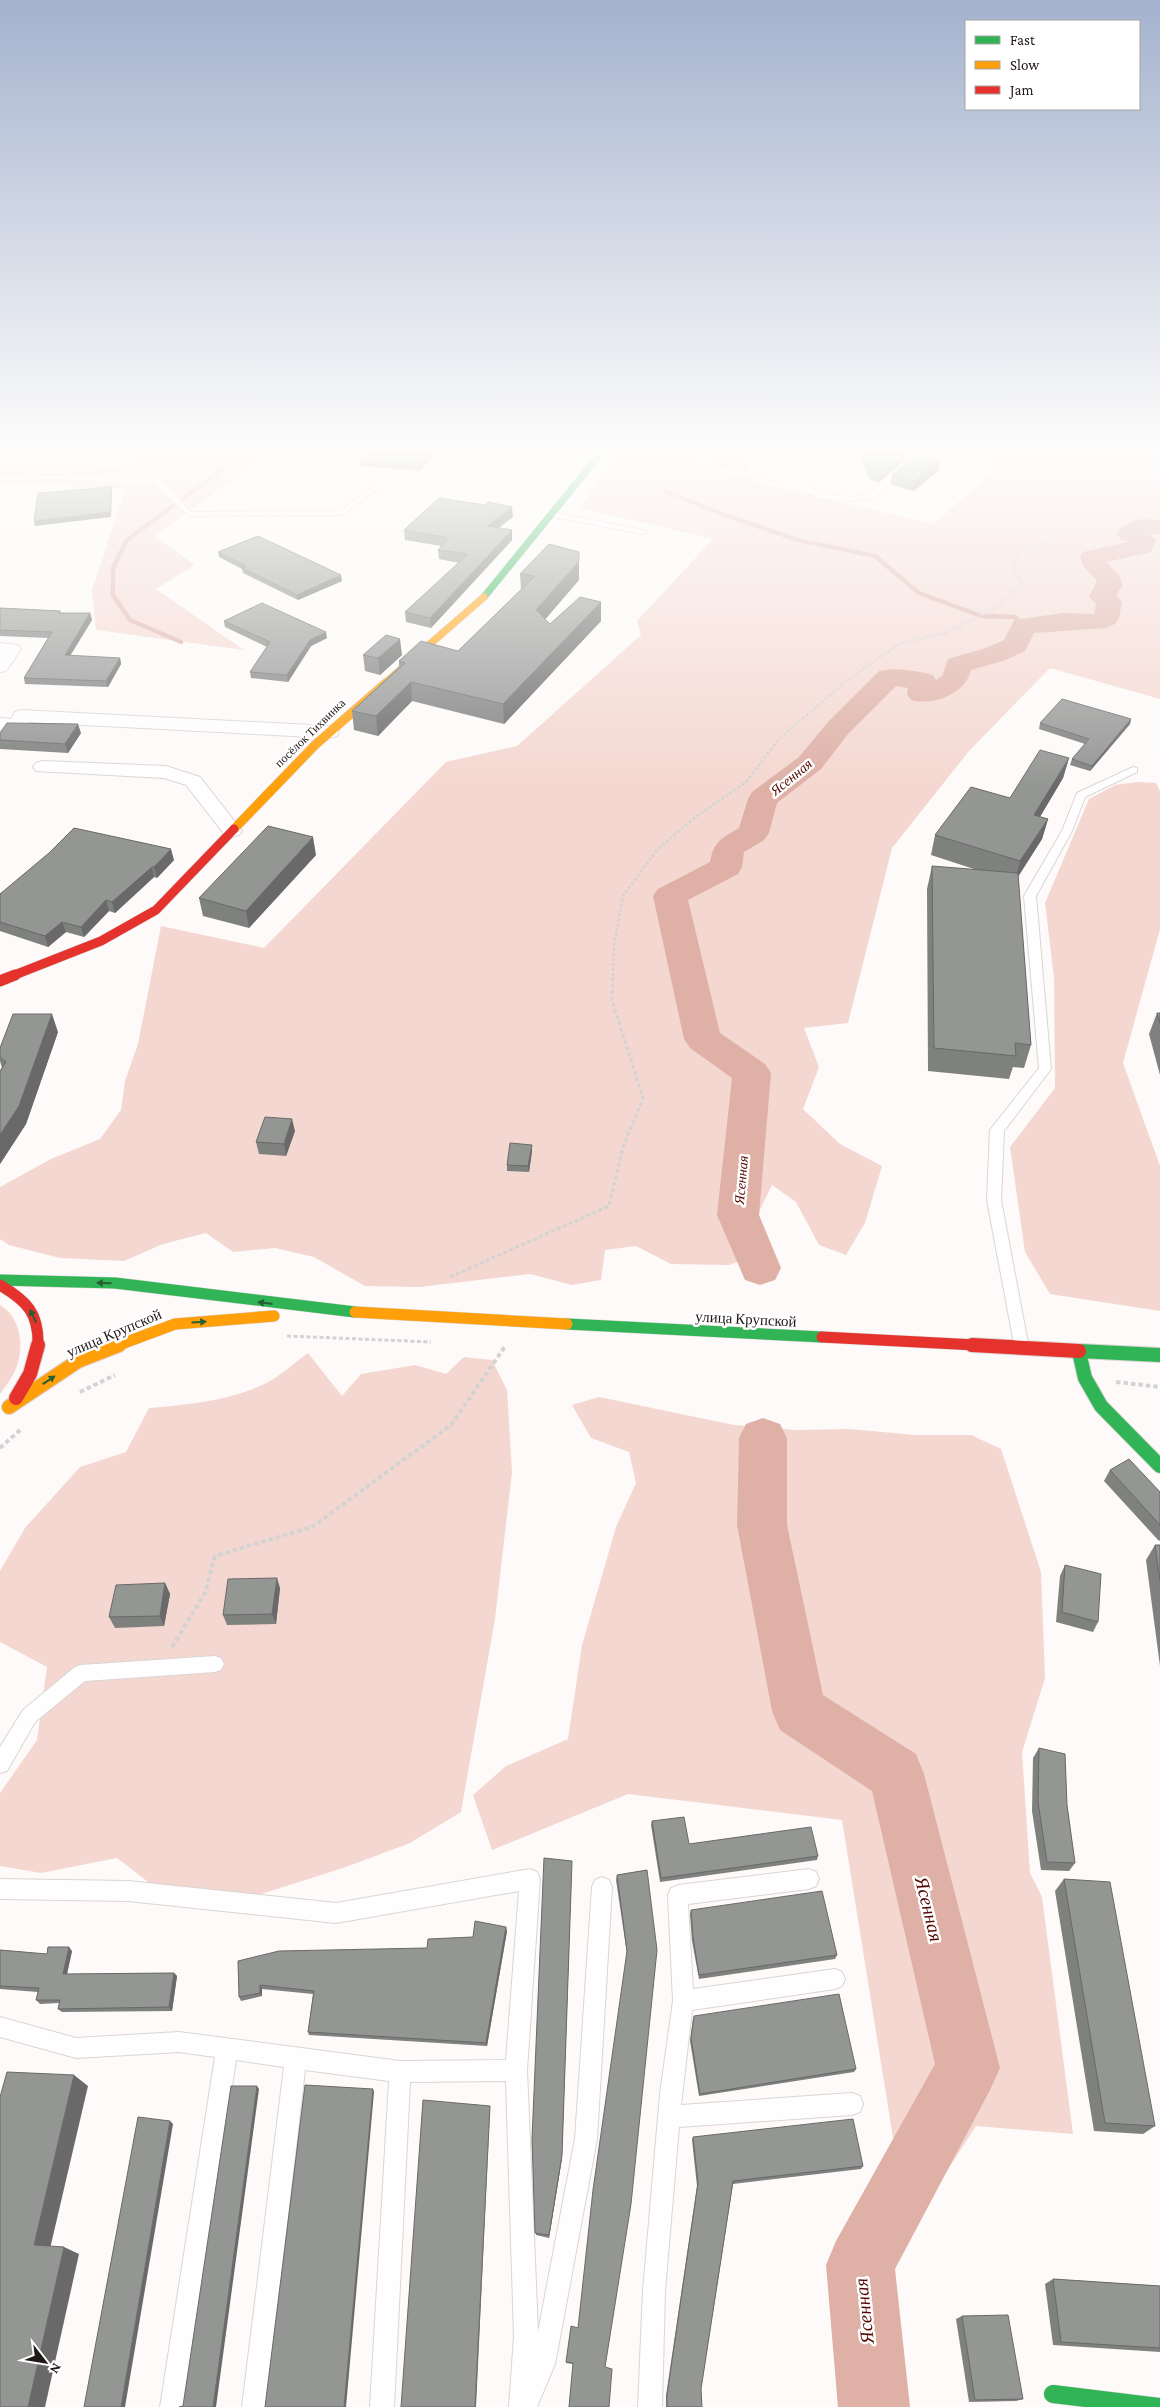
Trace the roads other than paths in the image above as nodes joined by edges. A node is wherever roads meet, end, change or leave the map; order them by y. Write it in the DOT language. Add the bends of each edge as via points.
graph roads {
  1 [pos="513,565"];
  2 [pos="0,648"];
  3 [pos="0,667"];
  4 [pos="0,724"];
  5 [pos="330,732"];
  6 [pos="43,767"];
  7 [pos="1133,770"];
  8 [pos="232,831"];
  9 [pos="0,981"];
  10 [pos="0,1280"];
  11 [pos="0,1285"];
  12 [pos="331,1311"];
  13 [pos="1022,1349"];
  14 [pos="1078,1352"];
  15 [pos="1160,1355"];
  16 [pos="4,1411"];
  17 [pos="1160,1466"];
  18 [pos="215,1664"];
  19 [pos="0,1764"];
  20 [pos="809,1879"];
  21 [pos="602,1887"];
  22 [pos="0,1889"];
  23 [pos="834,1979"];
  24 [pos="683,2001"];
  25 [pos="0,2027"];
  26 [pos="227,2049"];
  27 [pos="296,2058"];
  28 [pos="516,2070"];
  29 [pos="400,2072"];
  30 [pos="852,2104"];
  31 [pos="669,2117"];
  32 [pos="1053,2394"];
  33 [pos="172,2407"];
  34 [pos="254,2407"];
  35 [pos="382,2407"];
  36 [pos="520,2407"];
  37 [pos="525,2407"];
  38 [pos="650,2407"];
  39 [pos="1160,2407"];
  1 -- 5 [label="street, посёлок Тихвинка" via="474,608 429,643"];
  2 -- 3 [label="street" via="12,649"];
  4 -- 5 [label="street" via="18,725 21,716"];
  5 -- 8 [label="street, посёлок Тихвинка"];
  6 -- 8 [label="street" via="166,772 193,781"];
  7 -- 13 [label="lane" via="1081,795 1067,831 1030,896 1045,1069 997,1130 994,1200"];
  8 -- 9 [label="street, посёлок Тихвинка" via="156,910 101,941"];
  12 -- 10 [label="street, улица Крупской, one-way" via="115,1283"];
  16 -- 11 [label="street, one-way" via="28,1384 38,1359 40,1336 34,1314 20,1297"];
  12 -- 13 [label="street, улица Крупской"];
  16 -- 12 [label="street, улица Крупской, one-way" via="78,1361 175,1324"];
  13 -- 14 [label="street, улица Крупской"];
  14 -- 15 [label="street, улица Крупской"];
  14 -- 17 [label="street" via="1085,1378 1101,1406"];
  18 -- 19 [label="lane" via="81,1673 29,1716"];
  20 -- 24 [label="lane" via="678,1895"];
  21 -- 37 [label="lane" via="586,2140 543,2364"];
  22 -- 28 [label="lane" via="128,1891 336,1913 530,1879"];
  23 -- 24 [label="lane"];
  24 -- 31 [label="lane"];
  25 -- 26 [label="lane" via="76,2048 179,2042"];
  26 -- 27 [label="lane"];
  26 -- 33 [label="lane"];
  27 -- 29 [label="lane"];
  27 -- 34 [label="lane"];
  28 -- 29 [label="lane"];
  28 -- 36 [label="lane" via="526,2336"];
  29 -- 35 [label="lane"];
  30 -- 31 [label="lane"];
  31 -- 38 [label="lane" via="654,2292"];
  32 -- 39 [label="street"];
}
